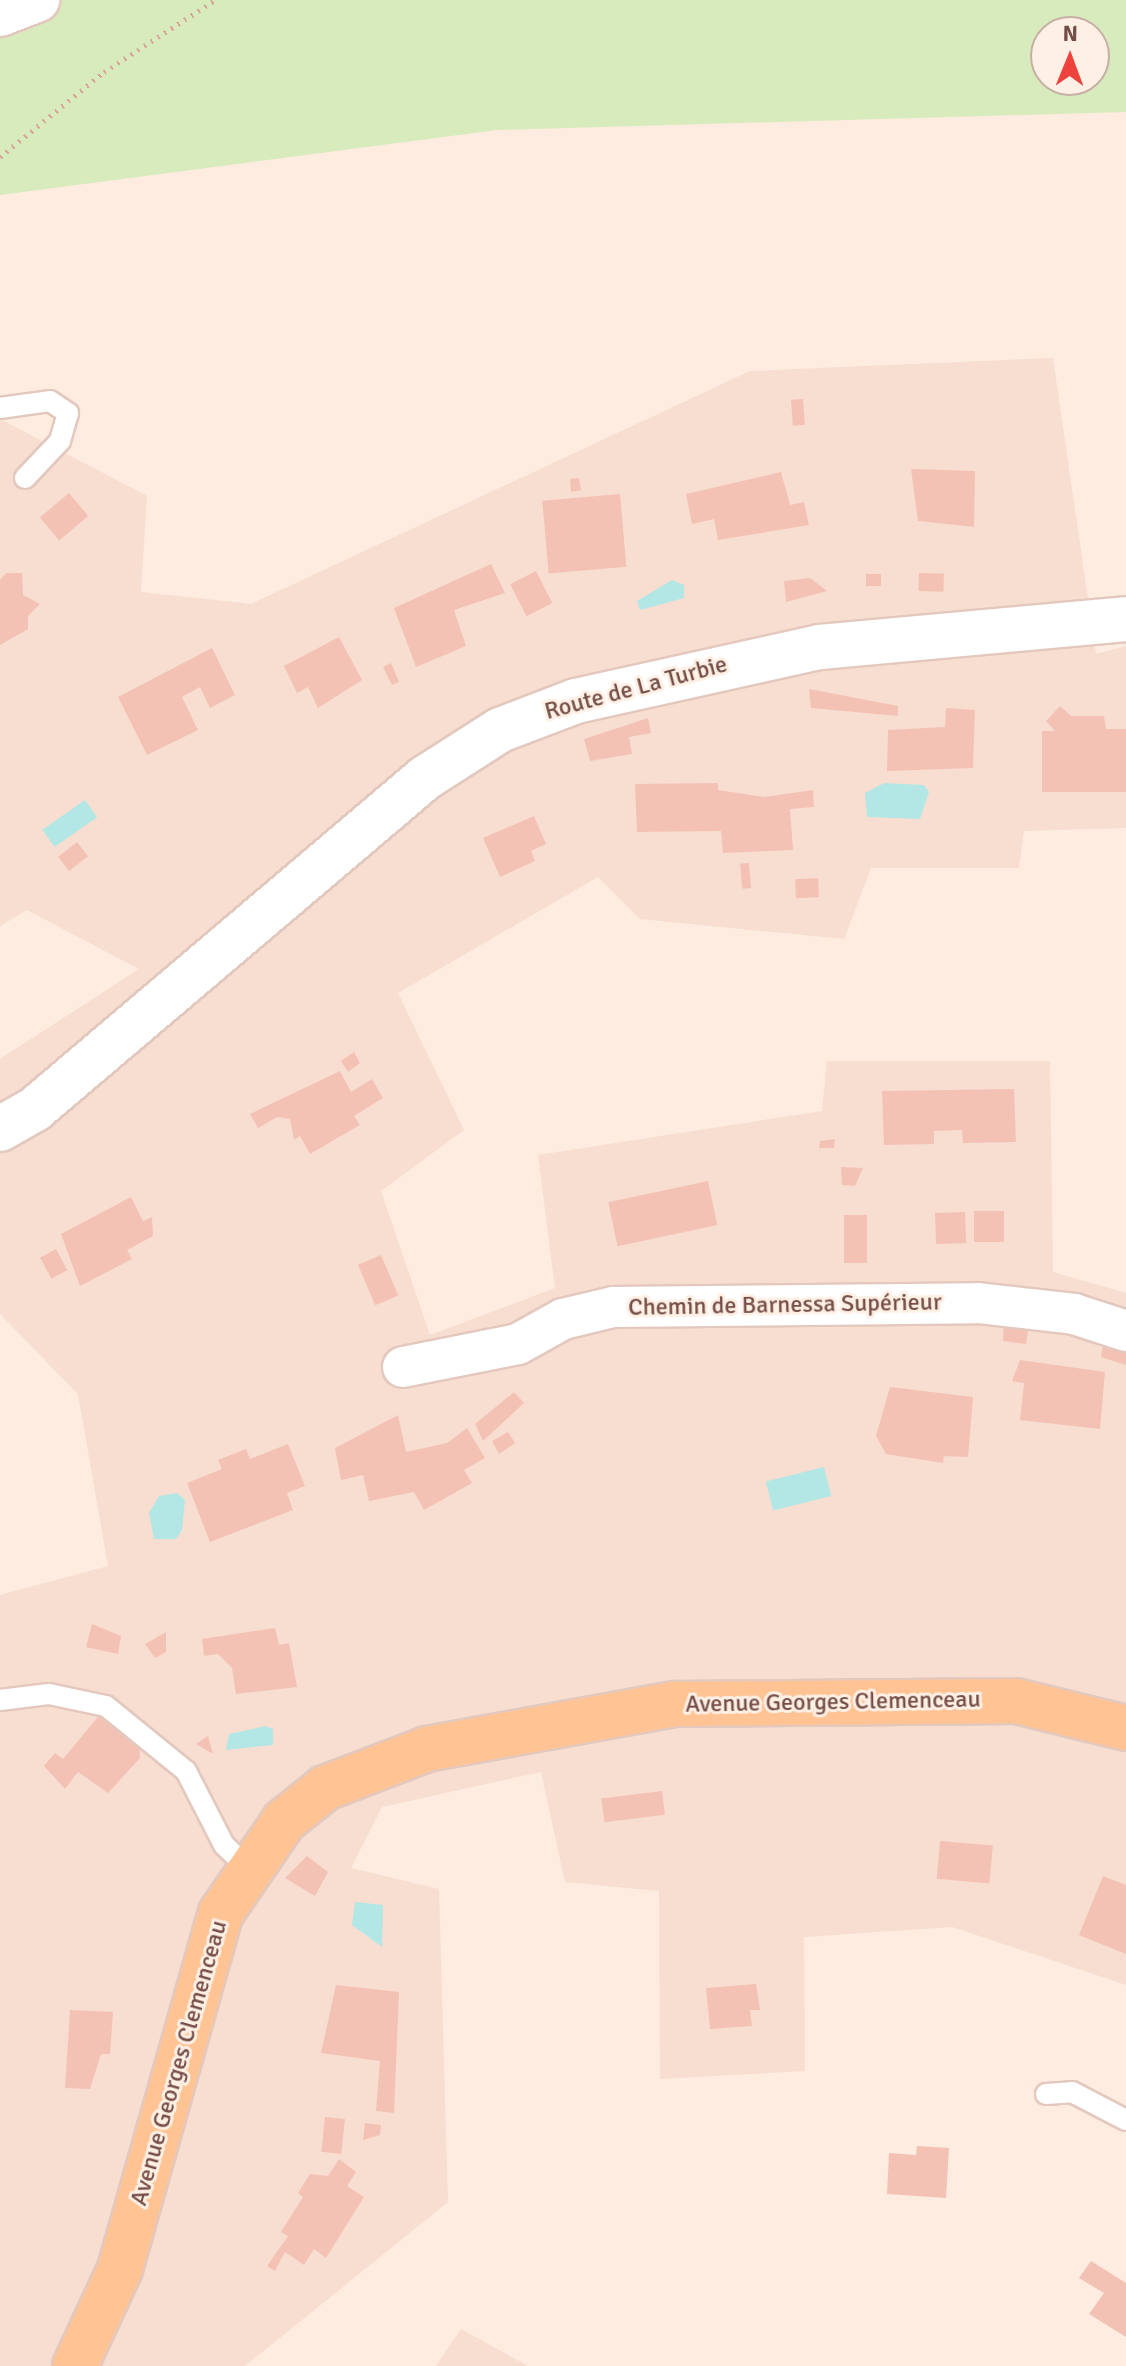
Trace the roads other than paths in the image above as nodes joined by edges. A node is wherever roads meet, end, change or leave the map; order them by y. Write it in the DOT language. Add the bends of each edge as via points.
graph roads {
  1 [pos="37,0"];
  2 [pos="0,14"];
  3 [pos="0,408"];
  4 [pos="25,478"];
  5 [pos="1126,619"];
  6 [pos="0,1129"];
  7 [pos="1126,1331"];
  8 [pos="403,1367"];
  9 [pos="0,1700"];
  10 [pos="1126,1728"];
  11 [pos="247,1867"];
  12 [pos="1046,2094"];
  13 [pos="1126,2120"];
  14 [pos="75,2366"];
  1 -- 2 [label="main road"];
  3 -- 4 [label="lane" via="50,401 68,413 60,441"];
  5 -- 6 [label="main road, Route de La Turbie" via="820,647 576,701 500,730 425,778 35,1109"];
  7 -- 8 [label="street, Chemin de Barnessa Supérieur" via="1074,1314 978,1303 627,1307 563,1319 518,1344"];
  9 -- 11 [label="lane" via="49,1694 106,1706 186,1771 224,1845"];
  10 -- 11 [label="main road, Avenue Georges Clemenceau" via="1016,1701 755,1699 522,1728 373,1764 284,1821"];
  11 -- 14 [label="main road, Avenue Georges Clemenceau" via="221,1913 120,2269"];
  12 -- 13 [label="lane" via="1072,2092"];
}
